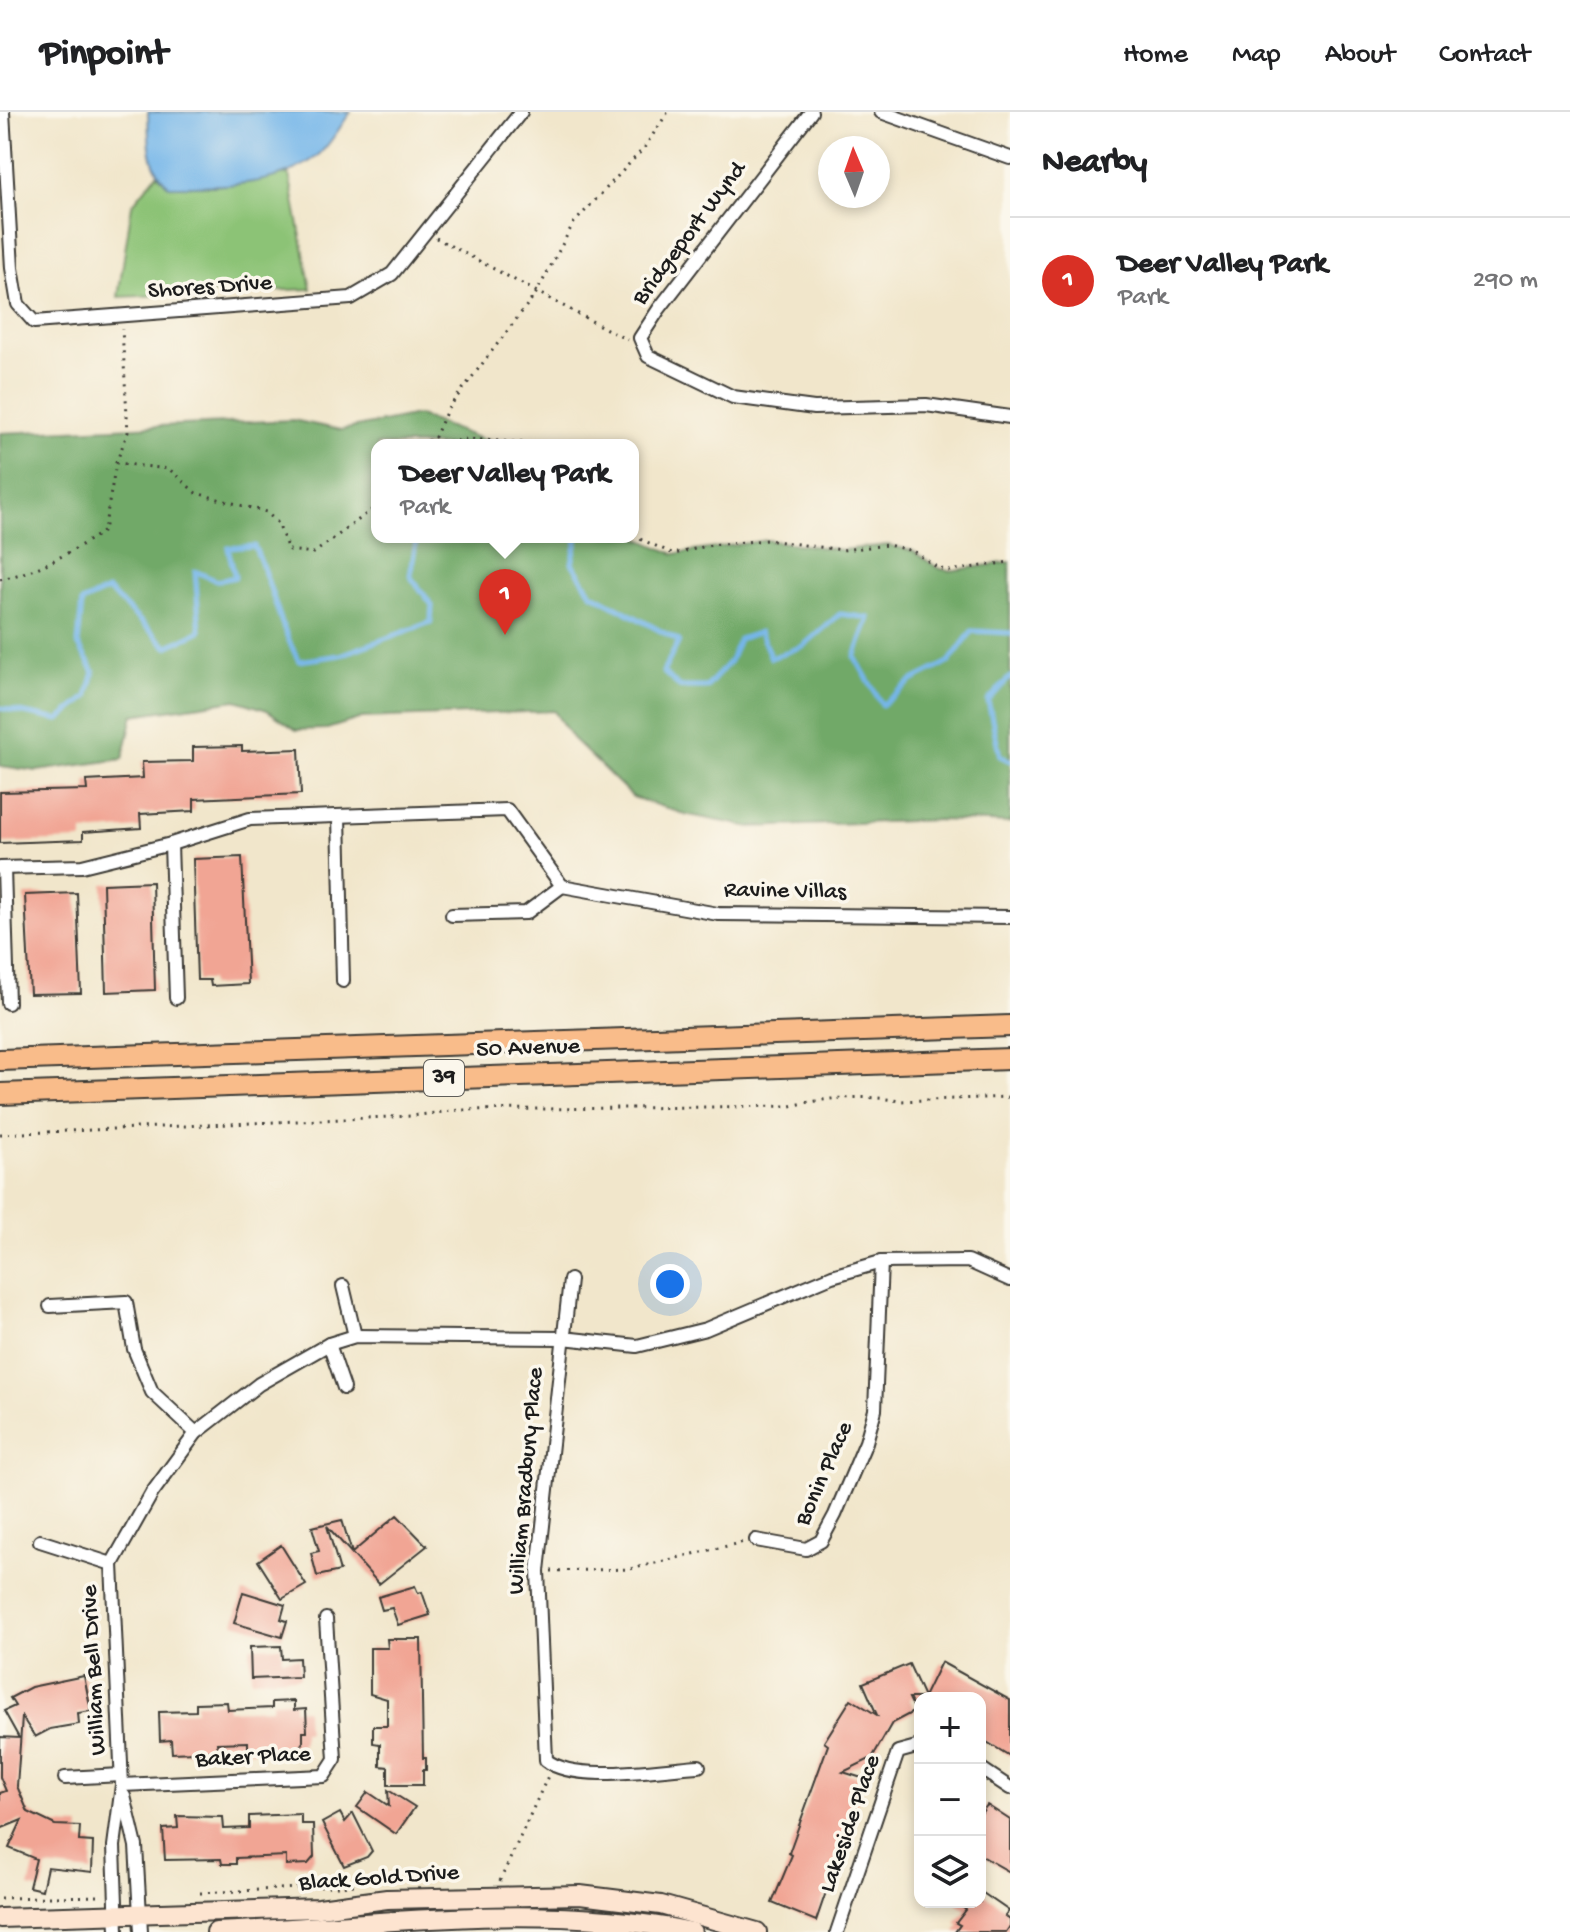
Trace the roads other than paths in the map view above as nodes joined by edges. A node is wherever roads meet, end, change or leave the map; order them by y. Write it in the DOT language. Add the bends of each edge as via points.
graph roads {
  1 [pos="3,112"];
  2 [pos="521,112"];
  3 [pos="811,112"];
  4 [pos="881,112"];
  5 [pos="1010,158"];
  6 [pos="1010,417"];
  7 [pos="339,816"];
  8 [pos="171,844"];
  9 [pos="2,868"];
  10 [pos="562,886"];
  11 [pos="452,915"];
  12 [pos="1010,917"];
  13 [pos="343,981"];
  14 [pos="176,998"];
  15 [pos="8,1003"];
  16 [pos="1010,1026"];
  17 [pos="1010,1059"];
  18 [pos="0,1060"];
  19 [pos="1,1095"];
  20 [pos="881,1262"];
  21 [pos="570,1280"];
  22 [pos="1010,1280"];
  23 [pos="343,1286"];
  24 [pos="50,1306"];
  25 [pos="355,1336"];
  26 [pos="563,1338"];
  27 [pos="329,1344"];
  28 [pos="344,1388"];
  29 [pos="196,1433"];
  30 [pos="756,1540"];
  31 [pos="40,1541"];
  32 [pos="112,1564"];
  33 [pos="326,1619"];
  34 [pos="914,1748"];
  35 [pos="699,1766"];
  36 [pos="986,1772"];
  37 [pos="65,1778"];
  38 [pos="122,1780"];
  39 [pos="1010,1788"];
  40 [pos="116,1914"];
  41 [pos="0,1918"];
  42 [pos="140,1922"];
  43 [pos="216,1932"];
  44 [pos="692,1932"];
  45 [pos="757,1932"];
  46 [pos="837,1932"];
  1 -- 2 [label="street, Shores Drive" via="12,268 18,304 34,322 351,298 392,274"];
  3 -- 6 [label="street, Bridgeport Wynd" via="659,309 640,338 648,356 733,397 814,408 926,405"];
  4 -- 5 [label="street"];
  7 -- 8 [label="street" via="250,819"];
  7 -- 10 [label="street" via="507,810"];
  7 -- 13 [label="street"];
  8 -- 9 [label="street" via="82,866"];
  8 -- 14 [label="street"];
  9 -- 15 [label="street"];
  10 -- 11 [label="street" via="526,913"];
  10 -- 12 [label="street, Ravine Villas" via="718,914"];
  16 -- 18 [label="main road, 50 Avenue / 39"];
  17 -- 19 [label="main road, 50 Avenue / 39"];
  20 -- 22 [label="street, William Bell Drive" via="968,1261"];
  20 -- 26 [label="street, William Bell Drive" via="658,1343 619,1346"];
  20 -- 30 [label="street, Bonin Place" via="875,1410 835,1515 821,1541 806,1549"];
  21 -- 26 [label="street"];
  23 -- 25 [label="street"];
  24 -- 29 [label="street" via="126,1302 134,1349 152,1392"];
  25 -- 26 [label="street, William Bell Drive"];
  25 -- 27 [label="street, William Bell Drive"];
  26 -- 35 [label="street, William Bradbury Place" via="538,1571 546,1760 581,1772"];
  27 -- 28 [label="street"];
  27 -- 29 [label="street, William Bell Drive" via="259,1384"];
  29 -- 32 [label="street, William Bell Drive" via="152,1493"];
  31 -- 32 [label="street, William Bell Drive"];
  32 -- 38 [label="street, William Bell Drive"];
  33 -- 38 [label="street, Baker Place" via="335,1759 324,1776"];
  34 -- 46 [label="street, Lakeside Place" via="898,1752"];
  36 -- 39 [label="street"];
  37 -- 38 [label="street, William Bell Drive"];
  38 -- 40 [label="street, William Bell Drive" via="114,1846"];
  38 -- 42 [label="street, William Bell Drive" via="136,1846"];
  40 -- 41 [label="main road, Black Gold Drive"];
  40 -- 42 [label="main road, Black Gold Drive"];
  42 -- 45 [label="main road, Black Gold Drive" via="387,1899 580,1895 661,1905"];
  43 -- 44 [label="main road, Black Gold Drive" via="502,1915 607,1918"];
}
